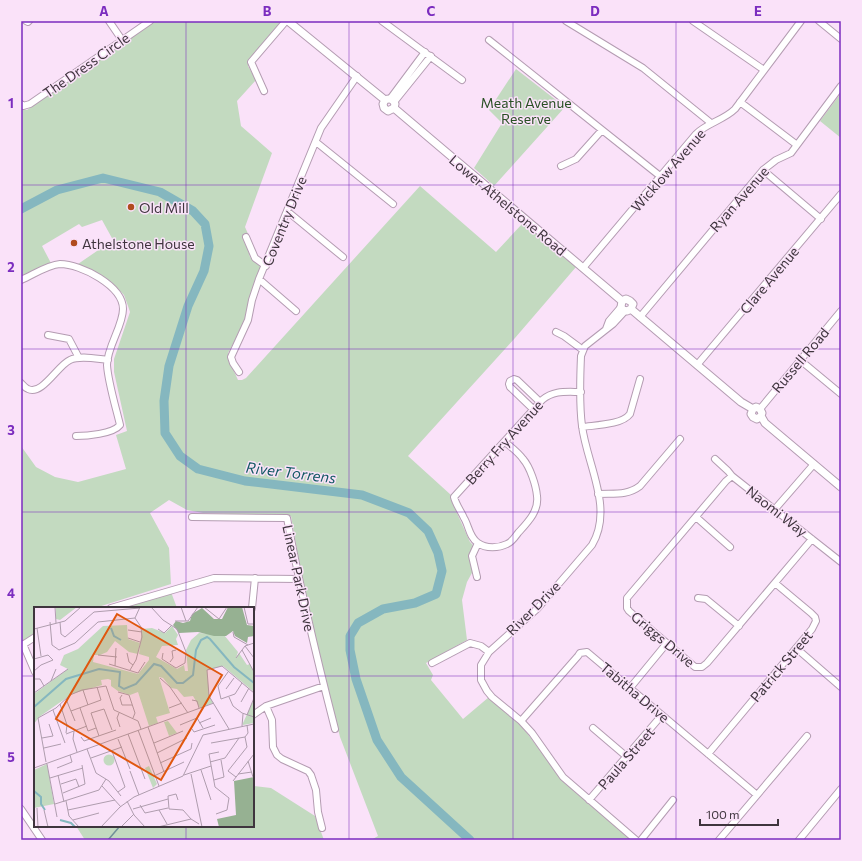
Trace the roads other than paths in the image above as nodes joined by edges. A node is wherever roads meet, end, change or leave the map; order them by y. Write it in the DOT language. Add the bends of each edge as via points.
graph roads {
  1 [pos="109,21"];
  2 [pos="150,21"];
  3 [pos="287,21"];
  4 [pos="382,21"];
  5 [pos="566,21"];
  6 [pos="692,21"];
  7 [pos="801,21"];
  8 [pos="819,21"];
  9 [pos="841,39"];
  10 [pos="122,40"];
  11 [pos="489,40"];
  12 [pos="428,54"];
  13 [pos="764,70"];
  14 [pos="357,76"];
  15 [pos="462,80"];
  16 [pos="841,86"];
  17 [pos="264,91"];
  18 [pos="391,102"];
  19 [pos="740,102"];
  20 [pos="21,104"];
  21 [pos="711,123"];
  22 [pos="602,130"];
  23 [pos="316,142"];
  24 [pos="797,145"];
  25 [pos="561,166"];
  26 [pos="763,170"];
  27 [pos="660,176"];
  28 [pos="841,194"];
  29 [pos="393,204"];
  30 [pos="287,211"];
  31 [pos="820,219"];
  32 [pos="246,237"];
  33 [pos="343,257"];
  34 [pos="266,266"];
  35 [pos="583,268"];
  36 [pos="259,279"];
  37 [pos="21,280"];
  38 [pos="625,307"];
  39 [pos="296,311"];
  40 [pos="841,311"];
  41 [pos="640,317"];
  42 [pos="556,332"];
  43 [pos="48,335"];
  44 [pos="583,350"];
  45 [pos="79,358"];
  46 [pos="108,360"];
  47 [pos="800,360"];
  48 [pos="697,365"];
  49 [pos="239,372"];
  50 [pos="640,379"];
  51 [pos="21,383"];
  52 [pos="581,392"];
  53 [pos="841,394"];
  54 [pos="540,402"];
  55 [pos="533,409"];
  56 [pos="758,411"];
  57 [pos="582,427"];
  58 [pos="76,436"];
  59 [pos="680,438"];
  60 [pos="505,442"];
  61 [pos="715,458"];
  62 [pos="814,464"];
  63 [pos="732,476"];
  64 [pos="841,487"];
  65 [pos="598,494"];
  66 [pos="775,510"];
  67 [pos="192,517"];
  68 [pos="696,517"];
  69 [pos="812,539"];
  70 [pos="478,543"];
  71 [pos="730,547"];
  72 [pos="841,562"];
  73 [pos="254,578"];
  74 [pos="477,578"];
  75 [pos="298,579"];
  76 [pos="775,583"];
  77 [pos="698,598"];
  78 [pos="114,607"];
  79 [pos="252,607"];
  80 [pos="739,626"];
  81 [pos="34,638"];
  82 [pos="667,643"];
  83 [pos="22,645"];
  84 [pos="796,648"];
  85 [pos="489,652"];
  86 [pos="432,663"];
  87 [pos="34,670"];
  88 [pos="324,686"];
  89 [pos="841,687"];
  90 [pos="630,688"];
  91 [pos="266,706"];
  92 [pos="254,714"];
  93 [pos="662,716"];
  94 [pos="521,721"];
  95 [pos="593,728"];
  96 [pos="335,729"];
  97 [pos="807,736"];
  98 [pos="708,754"];
  99 [pos="627,757"];
  100 [pos="841,789"];
  101 [pos="757,795"];
  102 [pos="589,800"];
  103 [pos="673,800"];
  104 [pos="21,809"];
  105 [pos="322,828"];
  106 [pos="42,840"];
  107 [pos="636,840"];
  108 [pos="641,840"];
  109 [pos="719,840"];
  110 [pos="799,840"];
  1 -- 10 [label="street"];
  2 -- 10 [label="street, The Dress Circle"];
  3 -- 14 [label="street, Lower Athelstone Road"];
  3 -- 17 [label="street" via="251,62"];
  4 -- 12 [label="street"];
  5 -- 21 [label="street" via="643,68"];
  6 -- 13 [label="street"];
  7 -- 13 [label="street, Wicklow Avenue"];
  8 -- 9 [label="street"];
  10 -- 20 [label="street, The Dress Circle" via="30,104"];
  11 -- 22 [label="street"];
  12 -- 15 [label="street"];
  12 -- 18 [label="street"];
  13 -- 19 [label="street, Wicklow Avenue"];
  14 -- 18 [label="street, Lower Athelstone Road"];
  14 -- 23 [label="street, Coventry Drive" via="321,128"];
  16 -- 24 [label="street, Ryan Avenue"];
  18 -- 35 [label="street, Lower Athelstone Road"];
  19 -- 21 [label="street, Wicklow Avenue" via="728,115"];
  19 -- 24 [label="street"];
  21 -- 27 [label="street, Wicklow Avenue" via="696,134"];
  22 -- 25 [label="street" via="576,159"];
  22 -- 27 [label="street"];
  23 -- 29 [label="street"];
  23 -- 30 [label="street, Coventry Drive"];
  24 -- 26 [label="street, Ryan Avenue" via="791,152"];
  26 -- 31 [label="street"];
  26 -- 41 [label="street, Ryan Avenue"];
  27 -- 35 [label="street, Wicklow Avenue"];
  28 -- 31 [label="street, Clare Avenue"];
  30 -- 33 [label="street"];
  30 -- 34 [label="street, Coventry Drive"];
  31 -- 48 [label="street, Clare Avenue"];
  32 -- 34 [label="street" via="255,258"];
  34 -- 36 [label="street, Coventry Drive"];
  35 -- 38 [label="street, Lower Athelstone Road"];
  36 -- 39 [label="street"];
  36 -- 49 [label="street, Coventry Drive" via="248,320 231,356"];
  37 -- 46 [label="street" via="60,264 86,270 103,280 117,294 123,308"];
  38 -- 41 [label="street, Lower Athelstone Road"];
  38 -- 44 [label="street" via="613,324"];
  40 -- 47 [label="street, Russell Road"];
  41 -- 48 [label="street, Lower Athelstone Road"];
  42 -- 44 [label="street"];
  43 -- 45 [label="street" via="69,339"];
  44 -- 52 [label="street, River Drive"];
  45 -- 46 [label="street"];
  45 -- 51 [label="street" via="69,360 40,388 27,389"];
  46 -- 58 [label="street" via="108,372 120,425 92,436"];
  47 -- 53 [label="street"];
  47 -- 56 [label="street, Russell Road"];
  48 -- 56 [label="street, Lower Athelstone Road" via="741,402"];
  50 -- 57 [label="street" via="628,417 617,422"];
  52 -- 54 [label="street, Berry Fry Avenue" via="556,392"];
  52 -- 57 [label="street, River Drive"];
  54 -- 55 [label="street, Berry Fry Avenue"];
  54 -- 55 [label="street" via="517,380 510,381 510,387"];
  55 -- 60 [label="street, Berry Fry Avenue"];
  56 -- 62 [label="street, Lower Athelstone Road" via="765,423"];
  57 -- 65 [label="street, River Drive"];
  59 -- 65 [label="street" via="640,486 624,494"];
  60 -- 70 [label="street, Berry Fry Avenue" via="454,497 471,536"];
  60 -- 70 [label="street" via="524,460 536,490 537,504 530,519 507,544 491,547"];
  61 -- 63 [label="street, Naomi Way"];
  62 -- 64 [label="street, Lower Athelstone Road"];
  62 -- 66 [label="street"];
  63 -- 66 [label="street, Naomi Way"];
  63 -- 68 [label="street, Griggs Drive"];
  65 -- 85 [label="street, River Drive" via="601,506 600,525 592,545 538,608"];
  66 -- 69 [label="street, Naomi Way"];
  67 -- 75 [label="street, Linear Park Drive" via="287,518"];
  68 -- 71 [label="street"];
  68 -- 82 [label="street, Griggs Drive" via="626,601 627,608"];
  69 -- 72 [label="street, Naomi Way"];
  69 -- 76 [label="street, Griggs Drive"];
  70 -- 74 [label="street" via="472,556"];
  73 -- 75 [label="street"];
  73 -- 78 [label="street" via="214,578"];
  73 -- 79 [label="street"];
  75 -- 88 [label="street, Linear Park Drive"];
  76 -- 80 [label="street, Griggs Drive"];
  76 -- 84 [label="street, Patrick Street" via="815,617 812,629"];
  77 -- 80 [label="street" via="706,599"];
  80 -- 82 [label="street, Griggs Drive" via="702,667 695,667"];
  81 -- 83 [label="street"];
  82 -- 90 [label="street"];
  83 -- 87 [label="street"];
  84 -- 89 [label="street"];
  84 -- 98 [label="street, Patrick Street"];
  85 -- 86 [label="street" via="470,643"];
  85 -- 94 [label="street, River Drive" via="483,660 481,670 484,687"];
  88 -- 91 [label="street"];
  88 -- 96 [label="street, Linear Park Drive"];
  90 -- 93 [label="street, Tabitha Drive"];
  90 -- 94 [label="street, Tabitha Drive" via="590,654 584,652"];
  91 -- 92 [label="street"];
  91 -- 105 [label="street" via="272,720 273,747 276,755 308,771 313,778"];
  93 -- 98 [label="street, Tabitha Drive"];
  93 -- 99 [label="street, Paula Street"];
  94 -- 102 [label="street, River Drive" via="563,777"];
  95 -- 99 [label="street"];
  97 -- 101 [label="street"];
  98 -- 101 [label="street, Tabitha Drive"];
  99 -- 102 [label="street, Paula Street"];
  100 -- 110 [label="street"];
  101 -- 109 [label="street"];
  102 -- 107 [label="street, River Drive"];
  103 -- 108 [label="street"];
  104 -- 106 [label="street"];
}
